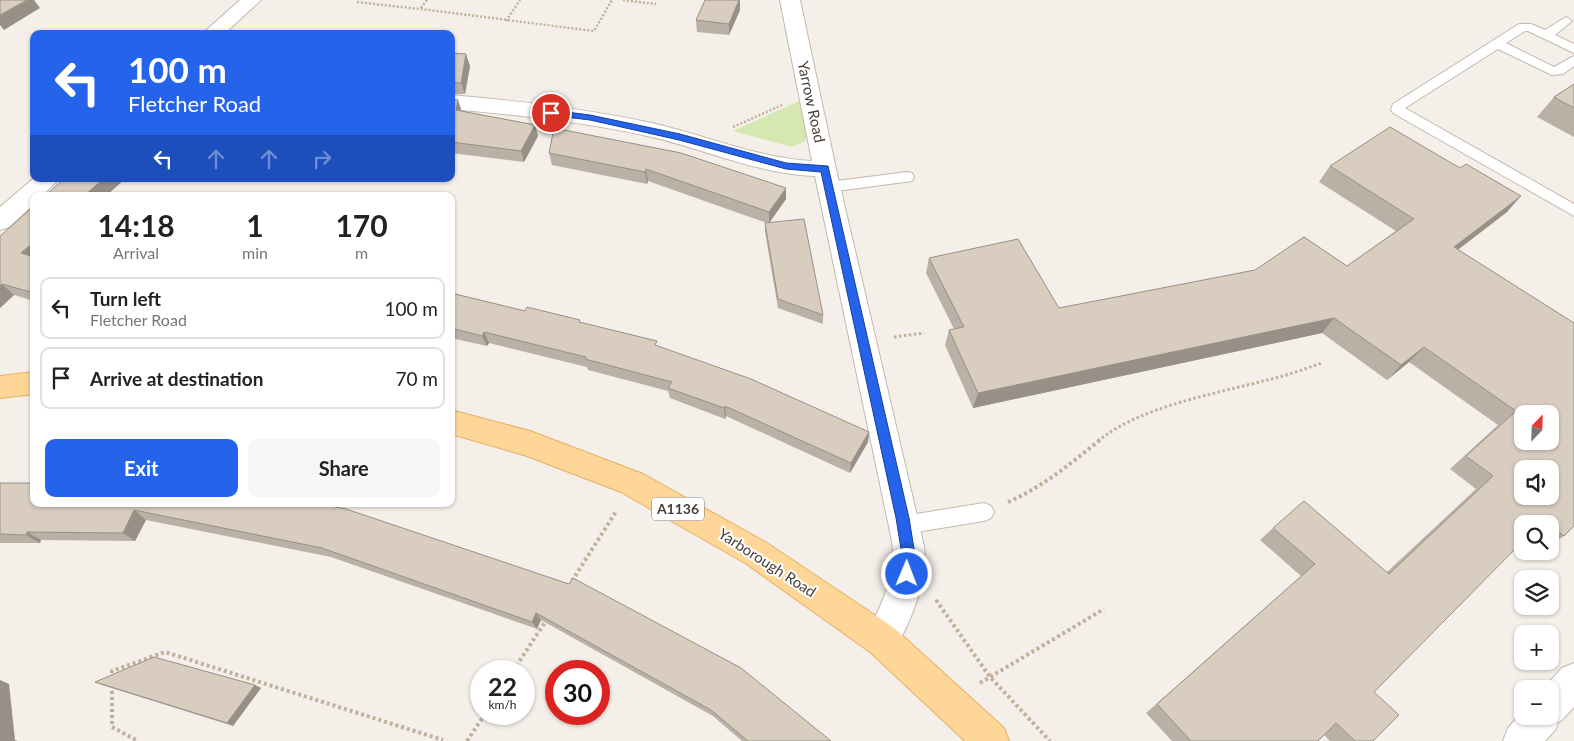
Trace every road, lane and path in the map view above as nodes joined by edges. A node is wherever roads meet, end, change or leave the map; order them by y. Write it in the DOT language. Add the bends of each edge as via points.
graph roads {
  1 [pos="251,0"];
  2 [pos="427,0"];
  3 [pos="520,0"];
  4 [pos="612,0"];
  5 [pos="623,0"];
  6 [pos="790,0"];
  7 [pos="357,2"];
  8 [pos="656,4"];
  9 [pos="420,9"];
  10 [pos="506,21"];
  11 [pos="1566,21"];
  12 [pos="217,30"];
  13 [pos="1547,35"];
  14 [pos="1498,44"];
  15 [pos="1574,48"];
  16 [pos="1574,60"];
  17 [pos="809,93"];
  18 [pos="455,102"];
  19 [pos="698,143"];
  20 [pos="907,177"];
  21 [pos="827,178"];
  22 [pos="44,182"];
  23 [pos="32,192"];
  24 [pos="30,194"];
  25 [pos="1574,211"];
  26 [pos="0,221"];
  27 [pos="1322,363"];
  28 [pos="30,383"];
  29 [pos="0,387"];
  30 [pos="455,423"];
  31 [pos="632,484"];
  32 [pos="984,512"];
  33 [pos="904,525"];
  34 [pos="907,574"];
  35 [pos="566,589"];
  36 [pos="1104,609"];
  37 [pos="550,614"];
  38 [pos="882,640"];
  39 [pos="520,660"];
  40 [pos="990,677"];
  41 [pos="1574,680"];
  42 [pos="1559,698"];
  43 [pos="949,701"];
  44 [pos="478,725"];
  45 [pos="1535,725"];
  46 [pos="138,741"];
  47 [pos="444,741"];
  48 [pos="468,741"];
  49 [pos="991,741"];
  50 [pos="1050,741"];
  51 [pos="1522,741"];
  1 -- 12 [label="street"];
  2 -- 9 [label="path"];
  3 -- 10 [label="path"];
  4 -- 10 [label="path" via="594,31"];
  5 -- 8 [label="path"];
  6 -- 17 [label="street, Yarrow Road"];
  7 -- 9 [label="path"];
  9 -- 10 [label="path"];
  11 -- 13 [label="lane"];
  13 -- 14 [label="lane" via="1526,26"];
  13 -- 15 [label="lane"];
  14 -- 16 [label="lane" via="1552,72"];
  14 -- 25 [label="lane" via="1398,107 1398,110"];
  17 -- 19 [label="path"];
  17 -- 21 [label="street, Yarrow Road"];
  18 -- 19 [label="street" via="590,118"];
  19 -- 21 [label="street" via="804,169"];
  20 -- 21 [label="lane"];
  21 -- 33 [label="street, Yarrow Road"];
  22 -- 23 [label="street"];
  24 -- 26 [label="street"];
  27 -- 32 [label="path" via="1153,412 1108,433 1029,493"];
  28 -- 29 [label="main road"];
  30 -- 31 [label="main road, Yarborough Road / A1136" via="530,444"];
  31 -- 35 [label="path"];
  31 -- 38 [label="main road, Yarborough Road / A1136" via="756,553"];
  32 -- 33 [label="lane"];
  33 -- 34 [label="street, Yarrow Road" via="909,555"];
  34 -- 38 [label="street, Yarrow Road" via="894,619"];
  34 -- 40 [label="path" via="941,605"];
  36 -- 40 [label="path"];
  37 -- 39 [label="path"];
  38 -- 43 [label="main road, Yarborough Road / A1136"];
  40 -- 43 [label="path"];
  40 -- 50 [label="path"];
  41 -- 42 [label="street"];
  43 -- 49 [label="main road, Yarborough Road / A1136"];
  44 -- 48 [label="path"];
  45 -- 51 [label="street"];
  46 -- 47 [label="path" via="112,727 112,672 165,652"];
}
